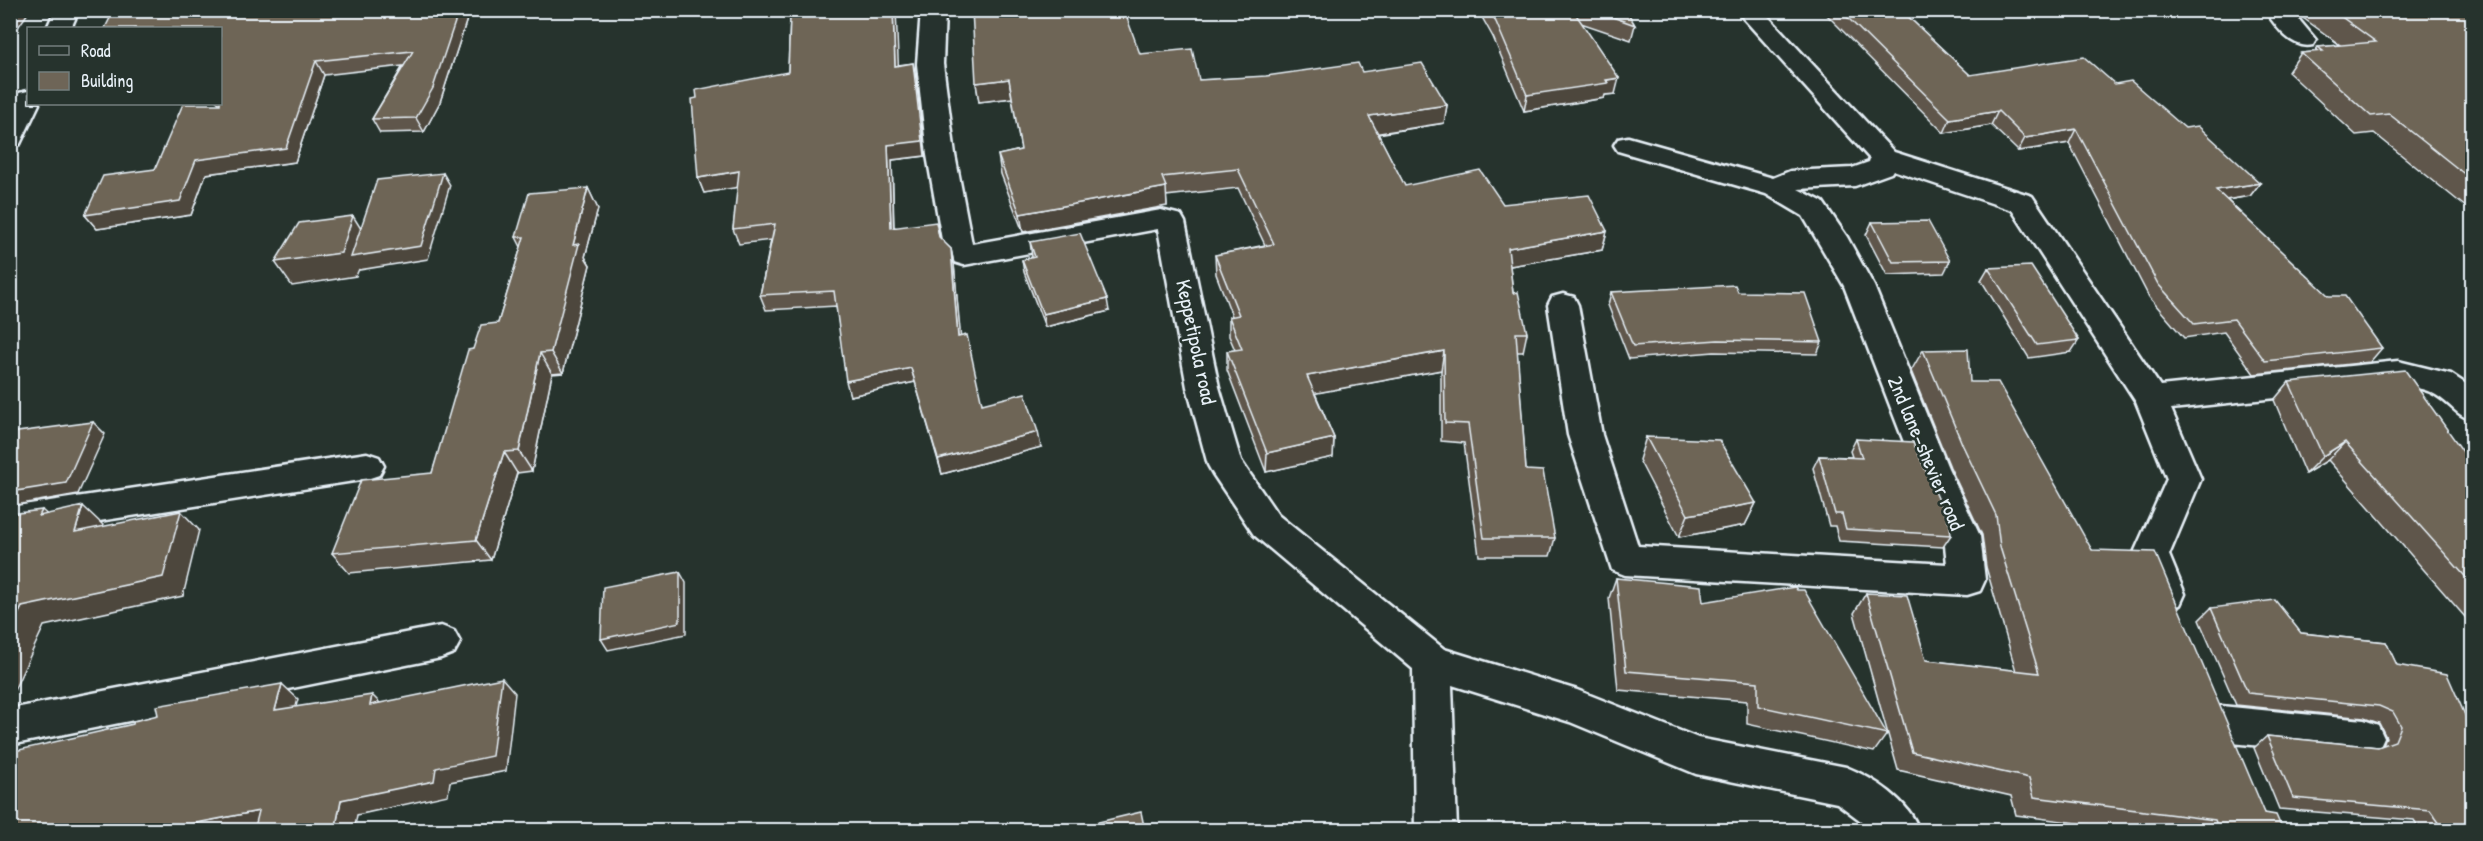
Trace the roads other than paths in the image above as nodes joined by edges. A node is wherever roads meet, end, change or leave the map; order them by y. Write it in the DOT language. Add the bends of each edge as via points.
graph roads {
  1 [pos="67,10"];
  2 [pos="933,10"];
  3 [pos="1748,10"];
  4 [pos="2277,10"];
  5 [pos="59,27"];
  6 [pos="2304,40"];
  7 [pos="27,81"];
  8 [pos="10,83"];
  9 [pos="27,101"];
  10 [pos="10,138"];
  11 [pos="1628,145"];
  12 [pos="1884,158"];
  13 [pos="1776,188"];
  14 [pos="1563,305"];
  15 [pos="2151,399"];
  16 [pos="2472,408"];
  17 [pos="367,466"];
  18 [pos="10,521"];
  19 [pos="2177,618"];
  20 [pos="441,642"];
  21 [pos="1432,662"];
  22 [pos="2221,724"];
  23 [pos="10,727"];
  24 [pos="2364,738"];
  25 [pos="1436,831"];
  26 [pos="1898,831"];
  1 -- 5 [label="street"];
  2 -- 21 [label="street, Keppetipola road" via="930,64 941,155 959,252 964,255 1161,219 1171,222 1203,387 1225,465 1266,525"];
  3 -- 12 [label="street"];
  4 -- 6 [label="street"];
  7 -- 8 [label="street"];
  9 -- 10 [label="street"];
  11 -- 13 [label="street"];
  12 -- 13 [label="street" via="1881,167 1855,177 1790,180"];
  12 -- 15 [label="street" via="2022,203"];
  13 -- 14 [label="street, 2nd lane-shevier road" via="1813,209 1859,286 1930,468 1962,536 1966,580 1625,560 1585,435"];
  15 -- 16 [label="street" via="2398,373 2434,378 2460,394"];
  15 -- 19 [label="street" via="2184,478 2151,555"];
  17 -- 18 [label="street"];
  20 -- 23 [label="street"];
  21 -- 25 [label="street"];
  21 -- 26 [label="street" via="1577,707 1696,756 1846,786 1876,807"];
  22 -- 24 [label="street"];
}
